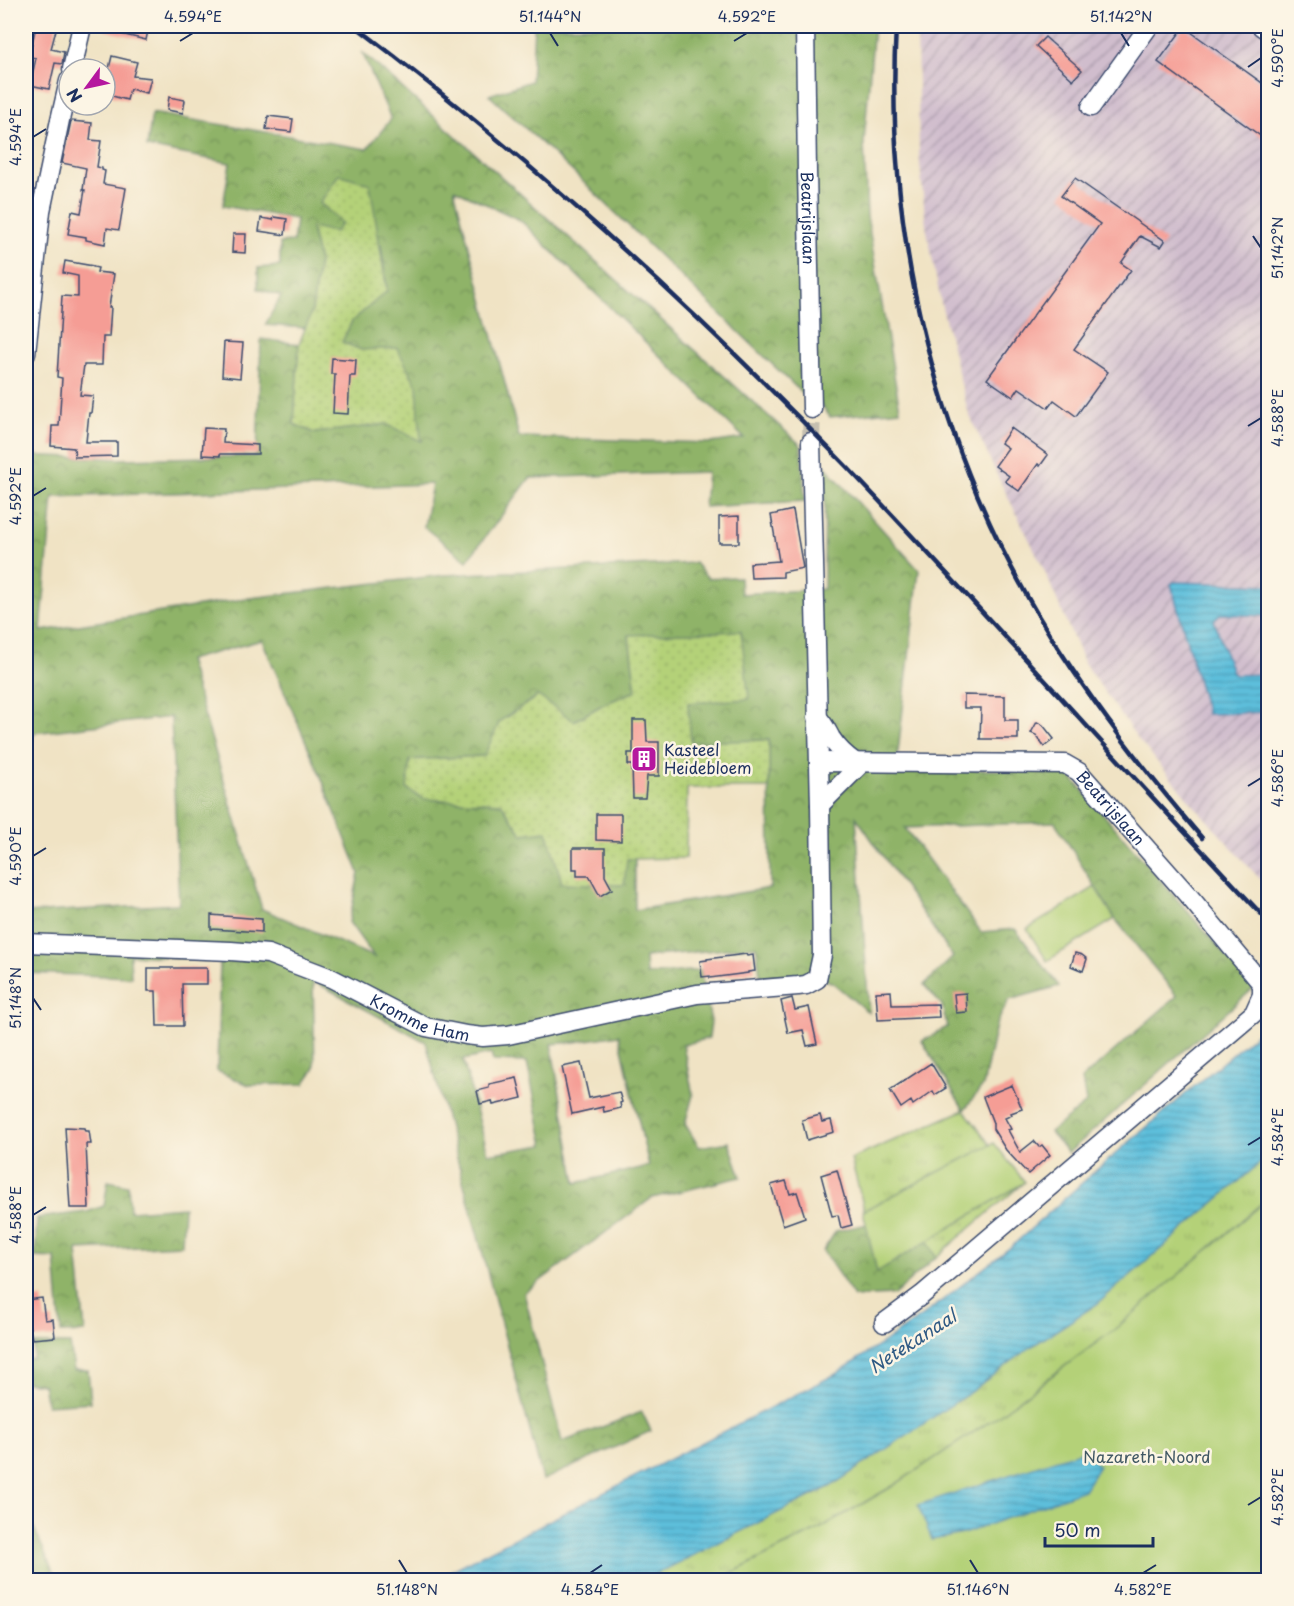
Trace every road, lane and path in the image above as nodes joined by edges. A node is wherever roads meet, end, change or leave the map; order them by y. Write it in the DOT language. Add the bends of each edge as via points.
graph roads {
  1 [pos="82,26"];
  2 [pos="805,26"];
  3 [pos="1149,26"];
  4 [pos="1261,26"];
  5 [pos="1269,31"];
  6 [pos="75,57"];
  7 [pos="1092,107"];
  8 [pos="61,117"];
  9 [pos="26,353"];
  10 [pos="812,410"];
  11 [pos="812,442"];
  12 [pos="817,717"];
  13 [pos="819,762"];
  14 [pos="859,763"];
  15 [pos="820,805"];
  16 [pos="26,943"];
  17 [pos="884,1323"];
  1 -- 6 [label="street"];
  2 -- 10 [label="street, Beatrijslaan"];
  3 -- 7 [label="street"];
  4 -- 5 [label="street"];
  8 -- 9 [label="street" via="41,212"];
  11 -- 12 [label="street"];
  12 -- 13 [label="street"];
  12 -- 14 [label="street" via="844,754"];
  13 -- 14 [label="street, Beatrijslaan"];
  13 -- 15 [label="street"];
  14 -- 15 [label="street"];
  14 -- 17 [label="street, Beatrijslaan" via="1072,767 1262,984 1254,1013"];
  15 -- 16 [label="street, Kromme Ham" via="822,954 818,979 806,985 697,994 483,1037 426,1027 331,978 268,954"];
}
